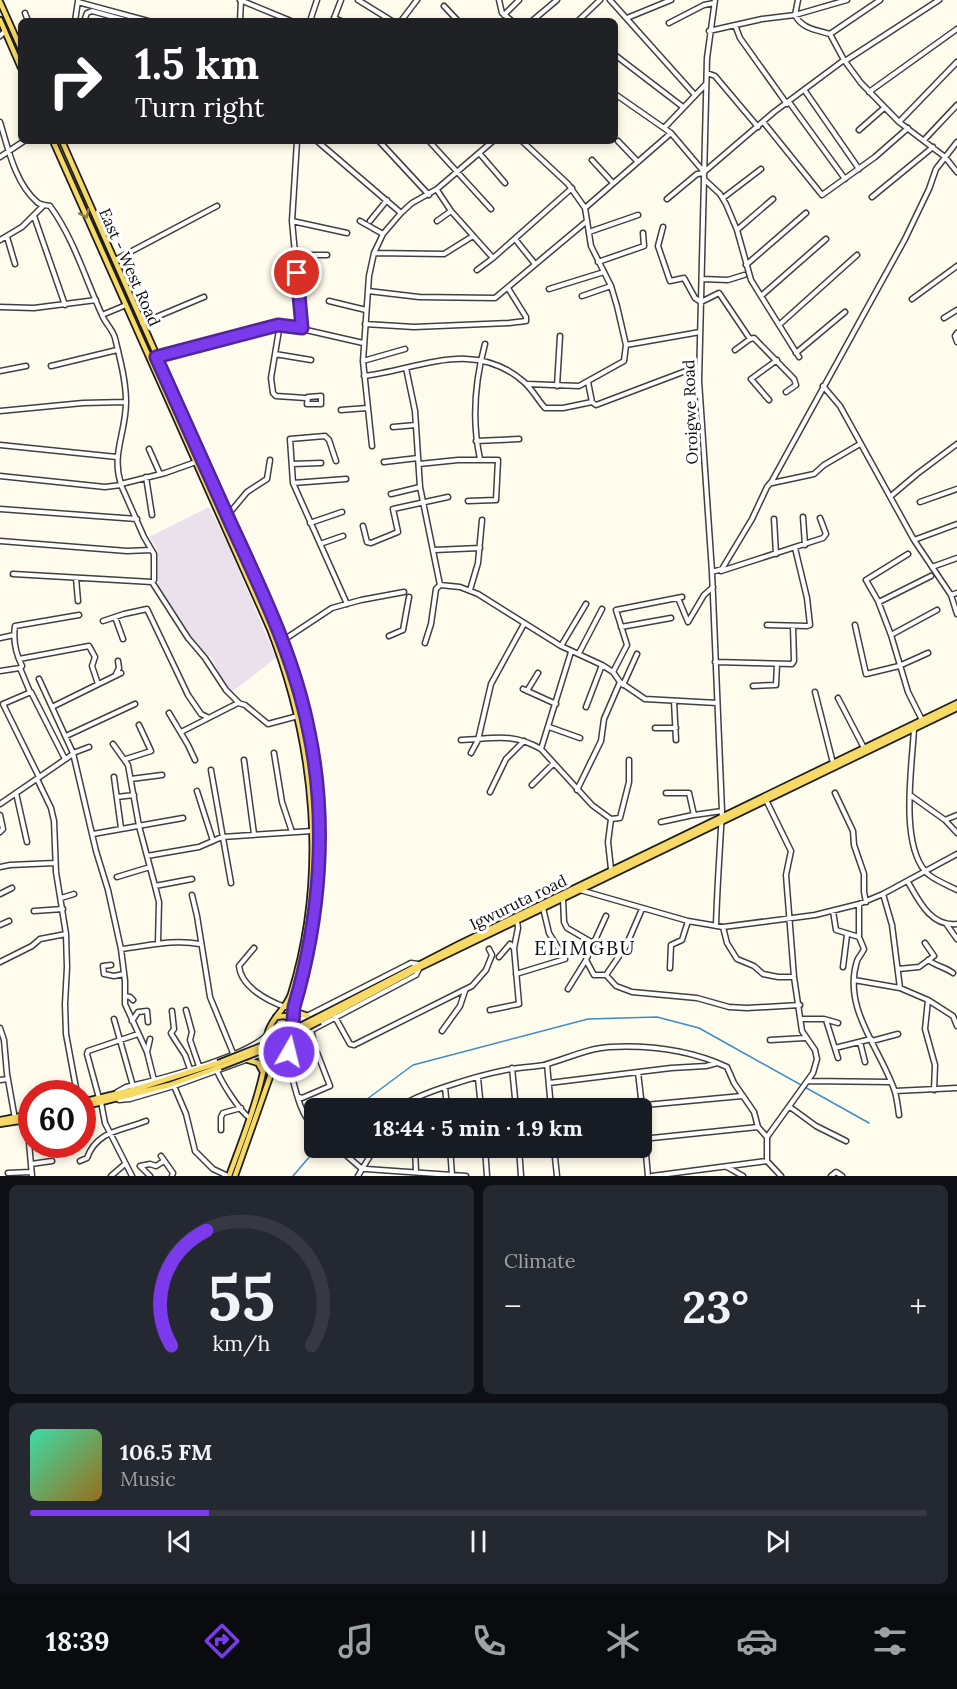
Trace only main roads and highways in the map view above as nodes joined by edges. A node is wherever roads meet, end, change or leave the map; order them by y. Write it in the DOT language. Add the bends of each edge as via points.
graph roads {
  1 [pos="0,2"];
  2 [pos="0,20"];
  3 [pos="18,42"];
  4 [pos="18,61"];
  5 [pos="54,144"];
  6 [pos="63,144"];
  7 [pos="79,181"];
  8 [pos="72,184"];
  9 [pos="957,703"];
  10 [pos="957,708"];
  11 [pos="721,817"];
  12 [pos="307,933"];
  13 [pos="419,966"];
  14 [pos="294,1007"];
  15 [pos="308,1016"];
  16 [pos="275,1017"];
  17 [pos="293,1022"];
  18 [pos="266,1054"];
  19 [pos="281,1059"];
  20 [pos="248,1060"];
  21 [pos="263,1074"];
  22 [pos="96,1100"];
  23 [pos="100,1100"];
  24 [pos="96,1102"];
  25 [pos="18,1120"];
  26 [pos="0,1122"];
  27 [pos="243,1145"];
  28 [pos="229,1176"];
  29 [pos="235,1176"];
  1 -- 3 [label="main road"];
  2 -- 4 [label="main road"];
  5 -- 8 [label="main road, East - West Road"];
  6 -- 7 [label="main road, East - West Road"];
  7 -- 8 [label="main road"];
  7 -- 12 [label="main road, East - West Road" via="291,664 308,724 319,807 317,877"];
  8 -- 12 [label="main road, East - West Road, one-way" via="270,629 290,686 309,782 312,831"];
  9 -- 11 [label="main road, Igwuruta road"];
  10 -- 11 [label="main road, Igwuruta road" via="766,800"];
  11 -- 13 [label="main road, Igwuruta road"];
  11 -- 13 [label="main road, Igwuruta road" via="580,890"];
  12 -- 14 [label="main road, East - West Road"];
  12 -- 16 [label="main road, East - West Road" via="290,996"];
  13 -- 23 [label="main road, Igwuruta road, bridge" via="218,1067"];
  14 -- 15 [label="main road" via="299,1014"];
  14 -- 17 [label="main road, East - West Road"];
  16 -- 17 [label="main road" via="285,1016"];
  16 -- 18 [label="main road" via="267,1035"];
  17 -- 19 [label="main road, East - West Road" via="293,1040"];
  18 -- 19 [label="main road"];
  18 -- 21 [label="main road"];
  19 -- 27 [label="main road" via="271,1074"];
  20 -- 21 [label="main road" via="258,1063"];
  21 -- 27 [label="main road"];
  22 -- 23 [label="main road, Igwuruta road"];
  23 -- 24 [label="main road, Igwuruta road"];
  25 -- 26 [label="main road"];
  27 -- 28 [label="main road"];
  27 -- 29 [label="main road"];
}
